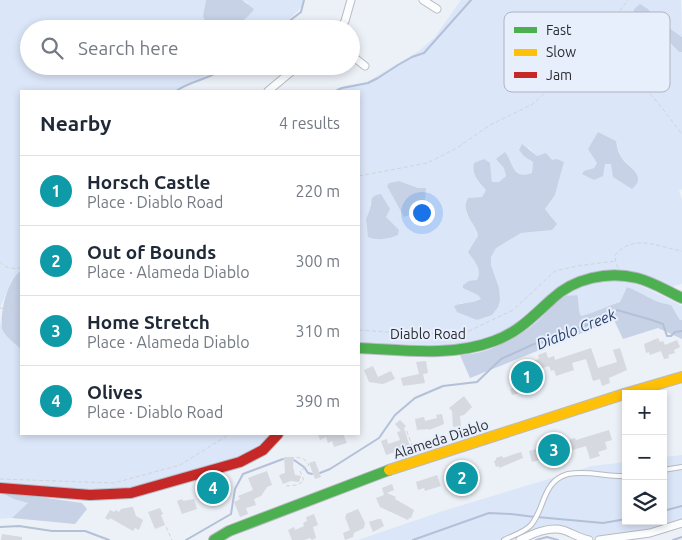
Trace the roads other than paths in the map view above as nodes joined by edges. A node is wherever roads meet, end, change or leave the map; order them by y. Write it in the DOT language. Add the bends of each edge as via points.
graph roads {
  1 [pos="351,0"];
  2 [pos="423,0"];
  3 [pos="437,9"];
  4 [pos="345,20"];
  5 [pos="360,62"];
  6 [pos="365,66"];
  7 [pos="287,75"];
  8 [pos="269,90"];
  9 [pos="682,298"];
  10 [pos="360,348"];
  11 [pos="682,377"];
  12 [pos="277,435"];
  13 [pos="682,467"];
  14 [pos="667,469"];
  15 [pos="622,476"];
  16 [pos="0,488"];
  17 [pos="682,523"];
  18 [pos="576,538"];
  19 [pos="214,540"];
  20 [pos="504,540"];
  21 [pos="520,540"];
  22 [pos="589,540"];
  23 [pos="599,540"];
  1 -- 4 [label="street"];
  2 -- 3 [label="street"];
  5 -- 6 [label="street"];
  7 -- 8 [label="street"];
  9 -- 10 [label="street, Diablo Road" via="645,281 623,276 597,278 569,286 517,330 483,346 446,351"];
  11 -- 19 [label="street, Alameda Diablo" via="396,468"];
  12 -- 16 [label="street" via="263,450 248,458 131,493 90,495"];
  13 -- 14 [label="lane"];
  15 -- 20 [label="lane" via="567,474 546,493 529,528"];
  17 -- 23 [label="street" via="650,534"];
  18 -- 21 [label="street" via="557,529"];
  18 -- 22 [label="street"];
}
